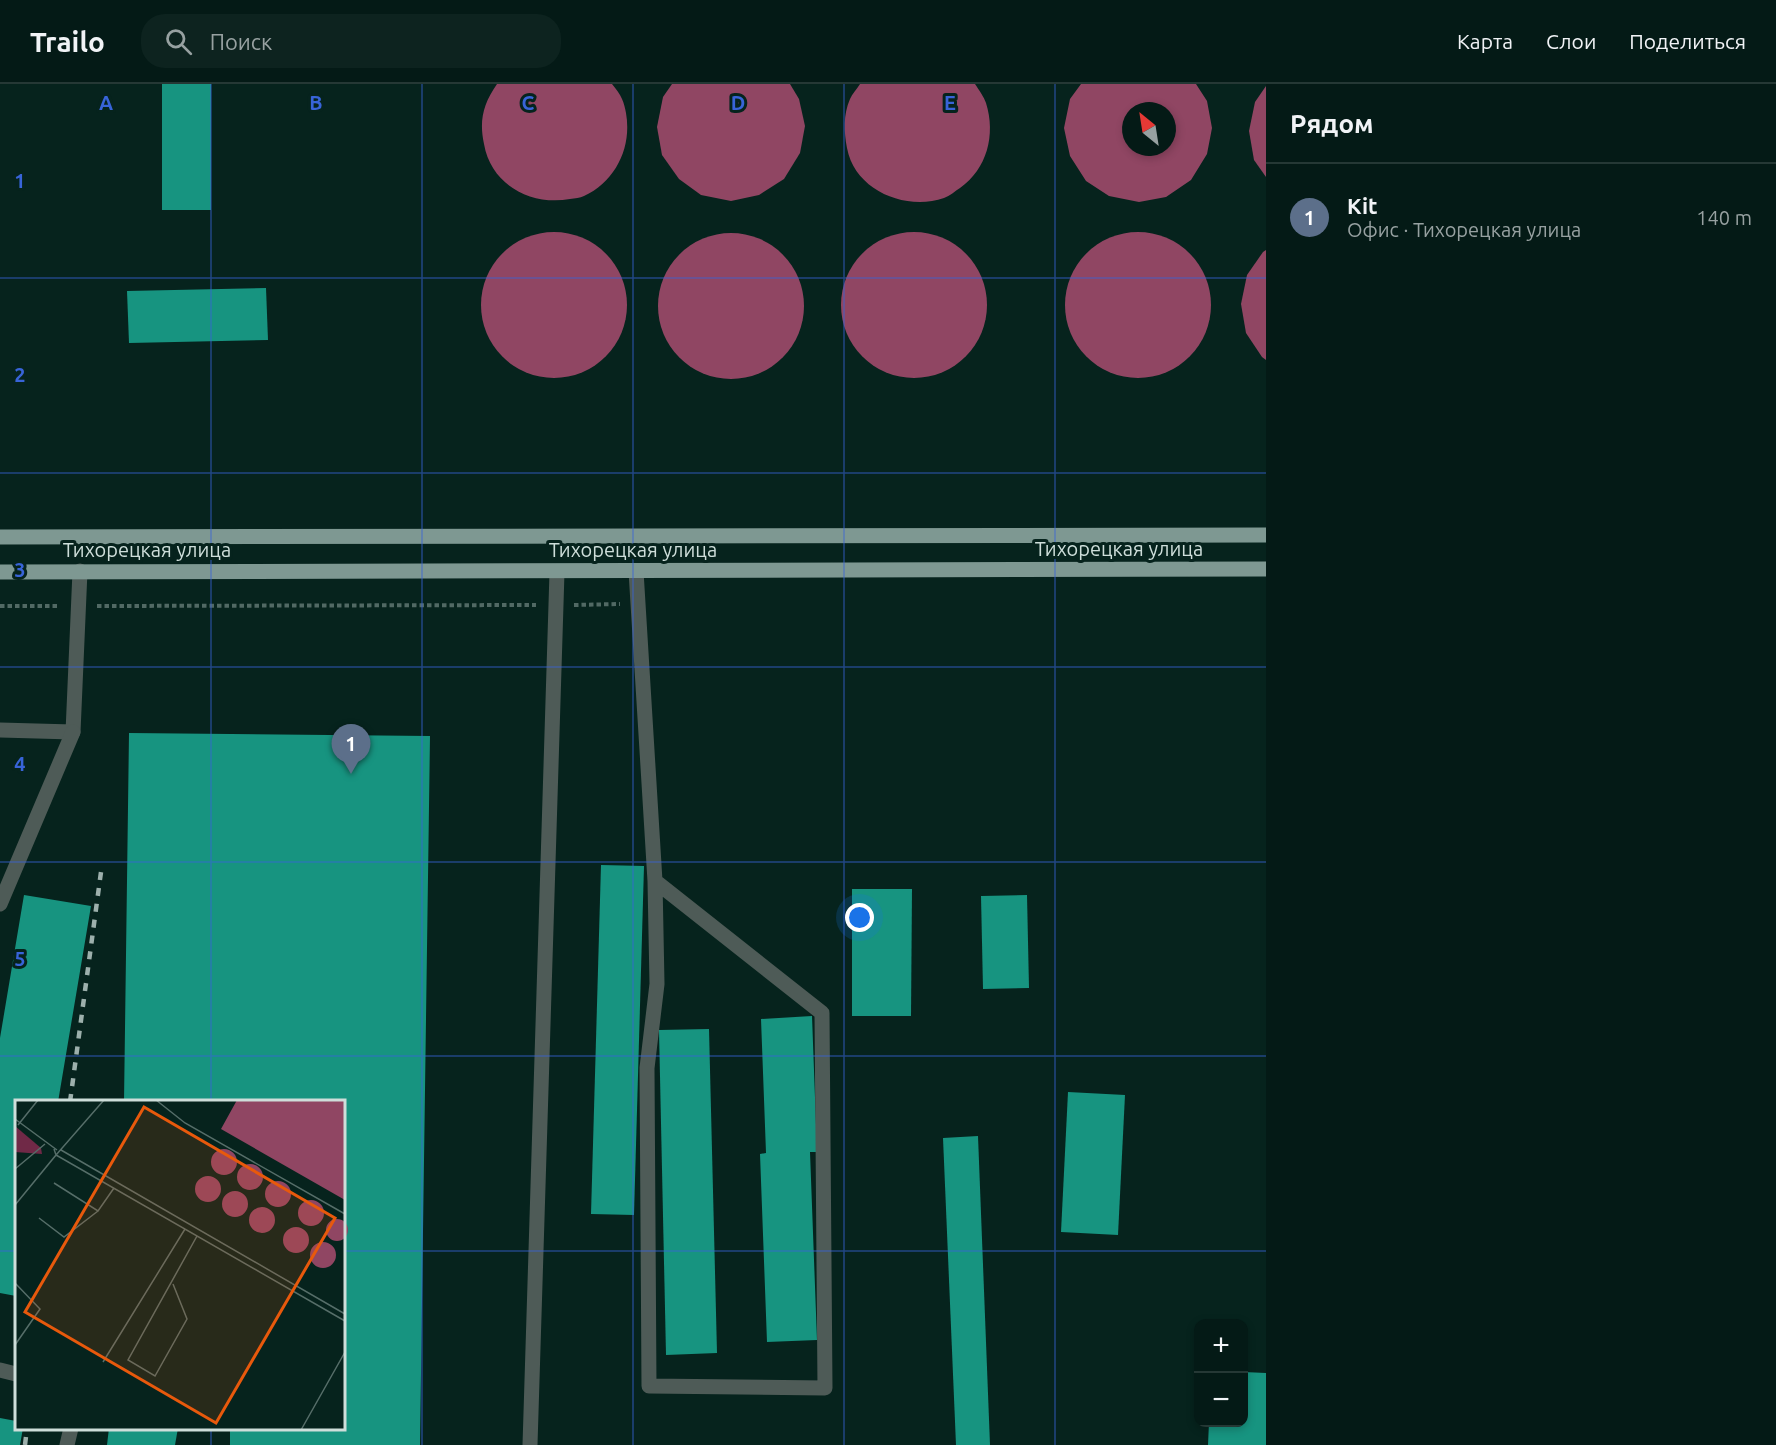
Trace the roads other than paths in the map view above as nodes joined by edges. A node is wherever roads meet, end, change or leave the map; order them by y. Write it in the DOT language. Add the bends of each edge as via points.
graph roads {
  1 [pos="1266,535"];
  2 [pos="0,537"];
  3 [pos="1266,569"];
  4 [pos="80,571"];
  5 [pos="636,571"];
  6 [pos="0,572"];
  7 [pos="557,572"];
  8 [pos="0,730"];
  9 [pos="73,732"];
  10 [pos="655,881"];
  11 [pos="0,904"];
  12 [pos="0,1370"];
  13 [pos="15,1374"];
  14 [pos="71,1430"];
  15 [pos="67,1445"];
  16 [pos="530,1445"];
  1 -- 2 [label="main road, Тихорецкая улица"];
  3 -- 5 [label="main road, Тихорецкая улица"];
  4 -- 6 [label="main road, Тихорецкая улица"];
  4 -- 7 [label="main road, Тихорецкая улица"];
  4 -- 9 [label="lane"];
  5 -- 7 [label="main road, Тихорецкая улица"];
  5 -- 10 [label="lane"];
  7 -- 16 [label="lane"];
  8 -- 9 [label="lane"];
  9 -- 11 [label="lane"];
  10 -- 10 [label="lane" via="657,984 647,1068 649,1386 825,1388 822,1013"];
  12 -- 13 [label="lane"];
  14 -- 15 [label="lane"];
}
